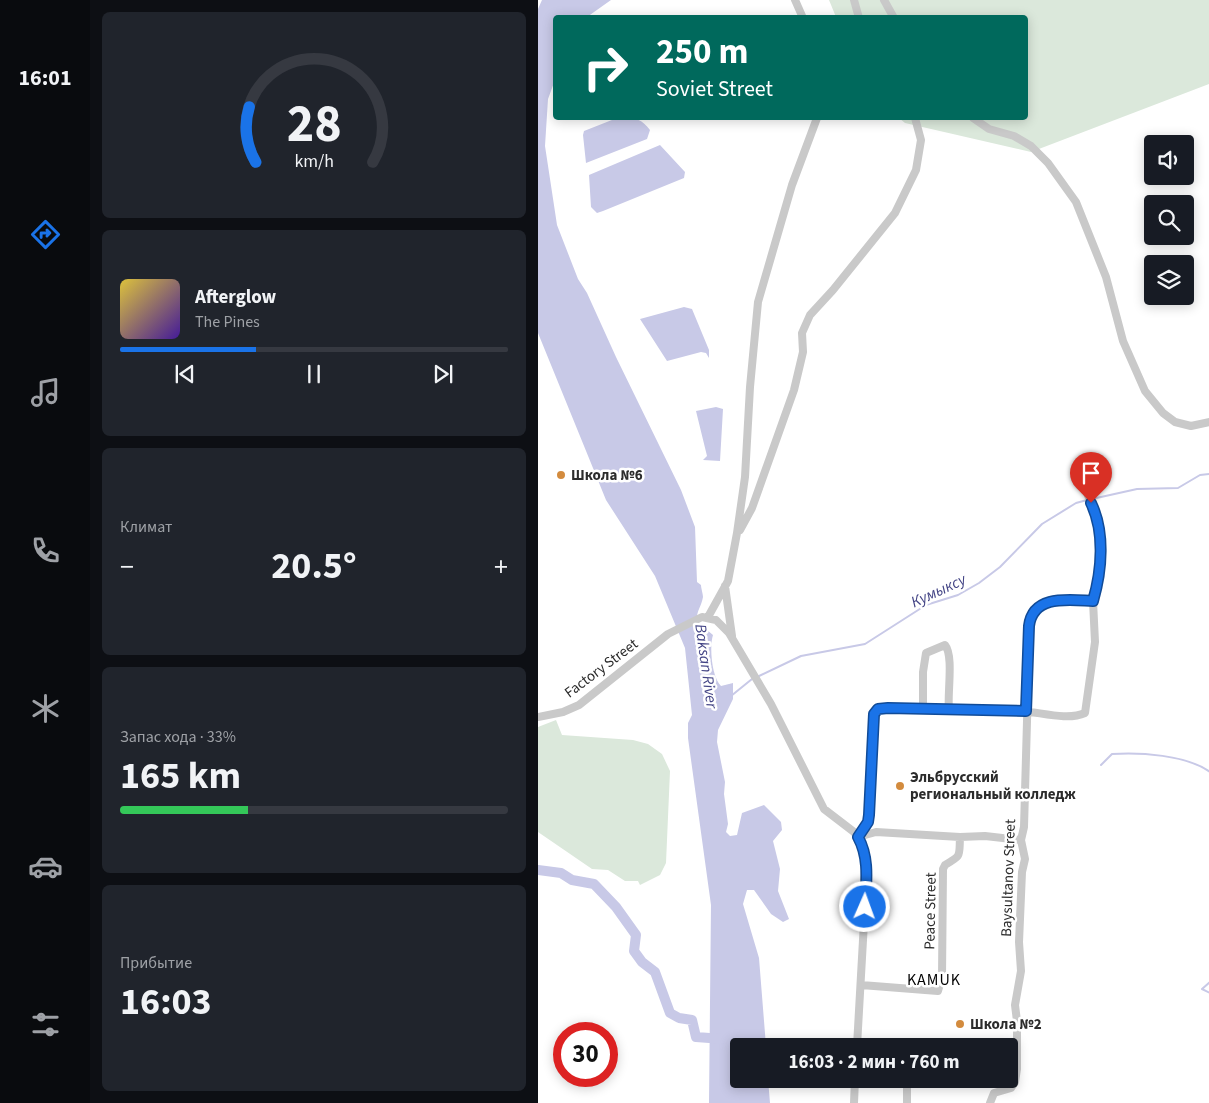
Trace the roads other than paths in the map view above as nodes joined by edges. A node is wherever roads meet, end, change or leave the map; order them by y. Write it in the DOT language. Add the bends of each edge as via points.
graph roads {
  1 [pos="795,0"];
  2 [pos="854,0"];
  3 [pos="884,0"];
  4 [pos="802,15"];
  5 [pos="859,15"];
  6 [pos="892,15"];
  7 [pos="816,120"];
  8 [pos="916,120"];
  9 [pos="976,120"];
  10 [pos="1210,422"];
  11 [pos="1081,463"];
  12 [pos="737,534"];
  13 [pos="725,586"];
  14 [pos="1093,601"];
  15 [pos="705,617"];
  16 [pos="732,639"];
  17 [pos="923,709"];
  18 [pos="949,710"];
  19 [pos="1026,711"];
  20 [pos="538,717"];
  21 [pos="858,837"];
  22 [pos="960,837"];
  23 [pos="1021,840"];
  24 [pos="862,985"];
  25 [pos="858,1038"];
  26 [pos="855,1088"];
  27 [pos="907,1088"];
  28 [pos="854,1103"];
  29 [pos="907,1103"];
  30 [pos="990,1103"];
  1 -- 4 [label="street"];
  2 -- 5 [label="street"];
  3 -- 6 [label="street"];
  7 -- 12 [label="street" via="792,185 758,302 745,477"];
  8 -- 12 [label="street" via="921,140 916,170 895,213 810,315 802,333 803,352 794,390 752,508"];
  9 -- 10 [label="street" via="989,129 1014,136 1031,146 1048,163 1076,202 1106,277 1123,341 1145,390 1163,413 1175,422 1191,426"];
  11 -- 14 [label="street" via="1085,488 1100,531 1100,560"];
  12 -- 13 [label="street"];
  13 -- 15 [label="street"];
  13 -- 16 [label="street"];
  14 -- 19 [label="street, Baysultanov Street" via="1049,602 1040,604 1032,612"];
  14 -- 19 [label="street" via="1094,642 1084,714 1032,714"];
  15 -- 16 [label="street" via="720,623"];
  15 -- 20 [label="street, Factory Street" via="675,629 580,704 563,712"];
  16 -- 21 [label="street" via="824,809"];
  17 -- 18 [label="street"];
  17 -- 18 [label="street" via="926,654 945,645 949,668"];
  17 -- 21 [label="street" via="876,711 868,822"];
  18 -- 19 [label="street"];
  19 -- 23 [label="street, Baysultanov Street"];
  21 -- 22 [label="street" via="876,832"];
  21 -- 24 [label="street" via="867,864"];
  22 -- 23 [label="street"];
  22 -- 24 [label="street, Peace Street" via="956,861 943,869 942,977 938,991"];
  23 -- 30 [label="street, Baysultanov Street" via="1025,859 1022,872 1021,971 1015,1005 1017,1069 1014,1086 994,1093"];
  24 -- 25 [label="street"];
  26 -- 28 [label="street"];
  27 -- 29 [label="street"];
}
